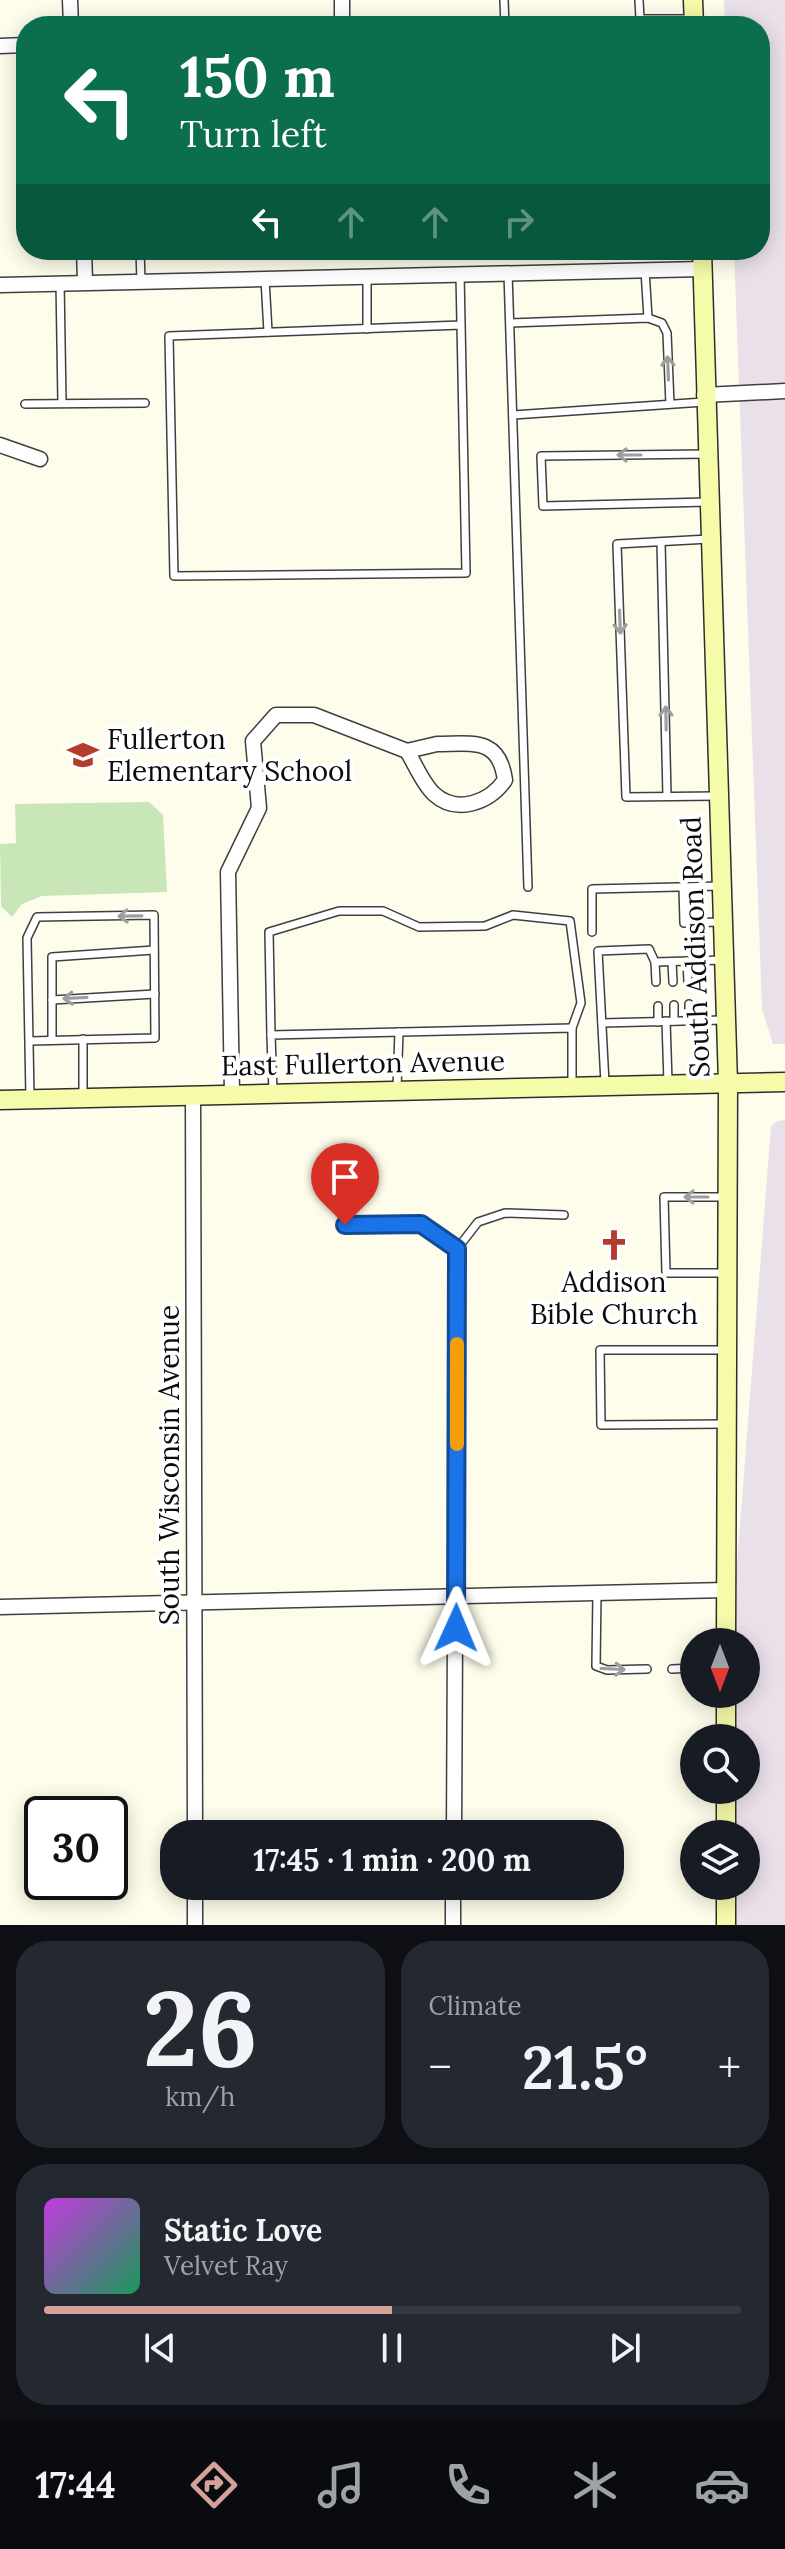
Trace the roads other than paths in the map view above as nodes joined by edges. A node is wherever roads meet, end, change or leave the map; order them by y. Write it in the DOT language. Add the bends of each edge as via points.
graph roads {
  1 [pos="84,260"];
  2 [pos="140,260"];
  3 [pos="697,260"];
  4 [pos="702,260"];
  5 [pos="645,270"];
  6 [pos="508,273"];
  7 [pos="460,274"];
  8 [pos="367,275"];
  9 [pos="264,278"];
  10 [pos="141,280"];
  11 [pos="60,281"];
  12 [pos="85,281"];
  13 [pos="0,285"];
  14 [pos="648,318"];
  15 [pos="510,323"];
  16 [pos="461,325"];
  17 [pos="367,329"];
  18 [pos="268,332"];
  19 [pos="785,391"];
  20 [pos="704,398"];
  21 [pos="62,403"];
  22 [pos="145,403"];
  23 [pos="25,404"];
  24 [pos="670,404"];
  25 [pos="513,415"];
  26 [pos="0,445"];
  27 [pos="707,454"];
  28 [pos="40,459"];
  29 [pos="708,502"];
  30 [pos="709,539"];
  31 [pos="661,542"];
  32 [pos="407,751"];
  33 [pos="667,796"];
  34 [pos="718,796"];
  35 [pos="721,886"];
  36 [pos="528,887"];
  37 [pos="683,887"];
  38 [pos="722,922"];
  39 [pos="592,932"];
  40 [pos="154,950"];
  41 [pos="723,960"];
  42 [pos="687,961"];
  43 [pos="655,962"];
  44 [pos="672,962"];
  45 [pos="656,982"];
  46 [pos="673,982"];
  47 [pos="688,982"];
  48 [pos="155,994"];
  49 [pos="52,1000"];
  50 [pos="689,1004"];
  51 [pos="674,1005"];
  52 [pos="658,1006"];
  53 [pos="726,1020"];
  54 [pos="666,1021"];
  55 [pos="689,1021"];
  56 [pos="602,1023"];
  57 [pos="572,1028"];
  58 [pos="399,1032"];
  59 [pos="271,1035"];
  60 [pos="83,1039"];
  61 [pos="52,1040"];
  62 [pos="30,1041"];
  63 [pos="785,1082"];
  64 [pos="728,1083"];
  65 [pos="668,1084"];
  66 [pos="572,1086"];
  67 [pos="605,1086"];
  68 [pos="397,1090"];
  69 [pos="273,1092"];
  70 [pos="232,1093"];
  71 [pos="193,1095"];
  72 [pos="83,1098"];
  73 [pos="30,1099"];
  74 [pos="0,1100"];
  75 [pos="727,1197"];
  76 [pos="564,1215"];
  77 [pos="345,1225"];
  78 [pos="457,1249"];
  79 [pos="727,1273"];
  80 [pos="727,1350"];
  81 [pos="727,1424"];
  82 [pos="726,1590"];
  83 [pos="597,1593"];
  84 [pos="457,1599"];
  85 [pos="196,1603"];
  86 [pos="0,1607"];
  87 [pos="726,1628"];
  88 [pos="647,1669"];
  89 [pos="672,1669"];
  90 [pos="680,1669"];
  91 [pos="195,1820"];
  92 [pos="454,1820"];
  93 [pos="195,1900"];
  94 [pos="453,1900"];
  95 [pos="726,1900"];
  96 [pos="195,1925"];
  97 [pos="453,1925"];
  98 [pos="726,1925"];
  1 -- 12 [label="street"];
  2 -- 10 [label="lane"];
  3 -- 5 [label="street"];
  4 -- 20 [label="street, South Addison Road"];
  5 -- 6 [label="street"];
  5 -- 14 [label="lane"];
  6 -- 7 [label="street"];
  6 -- 15 [label="lane"];
  7 -- 8 [label="street"];
  7 -- 16 [label="lane"];
  8 -- 9 [label="street"];
  8 -- 17 [label="lane"];
  9 -- 10 [label="street"];
  9 -- 18 [label="lane"];
  10 -- 12 [label="street"];
  11 -- 12 [label="street"];
  11 -- 13 [label="street"];
  11 -- 21 [label="lane"];
  14 -- 15 [label="lane"];
  24 -- 14 [label="lane, one-way" via="667,333 662,323"];
  15 -- 25 [label="lane"];
  16 -- 17 [label="lane"];
  16 -- 18 [label="lane" via="466,573 174,576 169,336"];
  17 -- 18 [label="lane"];
  19 -- 20 [label="street"];
  20 -- 24 [label="lane"];
  20 -- 27 [label="street, South Addison Road"];
  21 -- 22 [label="lane"];
  21 -- 23 [label="lane"];
  24 -- 25 [label="lane"];
  25 -- 36 [label="lane"];
  26 -- 28 [label="street"];
  27 -- 29 [label="street, South Addison Road"];
  27 -- 29 [label="lane, one-way" via="541,456 543,506"];
  29 -- 30 [label="street, South Addison Road"];
  30 -- 31 [label="lane"];
  30 -- 34 [label="street, South Addison Road"];
  33 -- 31 [label="lane, one-way"];
  31 -- 33 [label="lane, one-way" via="617,544 626,797"];
  32 -- 32 [label="street" via="437,744 491,748 502,759 505,780 494,795 468,804 447,803 432,793"];
  32 -- 70 [label="street" via="314,715 276,715 253,741 259,808 228,872"];
  33 -- 34 [label="lane"];
  34 -- 35 [label="street, South Addison Road"];
  35 -- 37 [label="lane"];
  35 -- 38 [label="street, South Addison Road"];
  37 -- 38 [label="lane" via="684,923"];
  37 -- 39 [label="lane" via="592,889"];
  38 -- 41 [label="street, South Addison Road"];
  40 -- 48 [label="lane"];
  40 -- 49 [label="lane" via="52,957"];
  40 -- 62 [label="lane, one-way" via="154,915 37,917 27,938"];
  41 -- 42 [label="lane"];
  41 -- 53 [label="street, South Addison Road"];
  42 -- 44 [label="lane"];
  42 -- 47 [label="lane"];
  43 -- 44 [label="lane"];
  43 -- 45 [label="lane"];
  43 -- 56 [label="lane" via="649,949 598,951"];
  44 -- 46 [label="lane"];
  48 -- 49 [label="lane, one-way"];
  48 -- 60 [label="lane" via="155,1038"];
  49 -- 61 [label="lane"];
  50 -- 55 [label="lane"];
  51 -- 54 [label="lane"];
  52 -- 54 [label="lane"];
  53 -- 55 [label="lane"];
  53 -- 64 [label="street, South Addison Road"];
  54 -- 55 [label="lane"];
  54 -- 56 [label="lane"];
  54 -- 65 [label="lane"];
  56 -- 67 [label="lane"];
  57 -- 58 [label="lane"];
  57 -- 59 [label="lane" via="581,1003 570,921 513,915 485,926 419,927 383,911 339,911 269,932"];
  57 -- 66 [label="lane"];
  58 -- 59 [label="lane"];
  58 -- 68 [label="lane"];
  59 -- 69 [label="lane"];
  60 -- 61 [label="lane"];
  60 -- 72 [label="lane"];
  61 -- 62 [label="lane"];
  62 -- 73 [label="lane"];
  63 -- 64 [label="street, East Fullerton Avenue"];
  64 -- 65 [label="street, East Fullerton Avenue"];
  64 -- 75 [label="street, South Addison Road"];
  65 -- 67 [label="street, East Fullerton Avenue"];
  66 -- 67 [label="street, East Fullerton Avenue"];
  66 -- 68 [label="street, East Fullerton Avenue"];
  68 -- 69 [label="street, East Fullerton Avenue"];
  69 -- 70 [label="street, East Fullerton Avenue"];
  70 -- 71 [label="street, East Fullerton Avenue"];
  71 -- 72 [label="street, East Fullerton Avenue"];
  71 -- 85 [label="street, South Wisconsin Avenue"];
  72 -- 73 [label="street, East Fullerton Avenue"];
  73 -- 74 [label="street, East Fullerton Avenue"];
  75 -- 79 [label="street, South Addison Road"];
  75 -- 79 [label="lane, one-way" via="664,1197 666,1273"];
  76 -- 78 [label="lane" via="505,1213 478,1222"];
  77 -- 78 [label="lane" via="421,1224"];
  78 -- 84 [label="street"];
  79 -- 80 [label="street, South Addison Road"];
  80 -- 81 [label="street, South Addison Road"];
  80 -- 81 [label="lane" via="600,1350 601,1425"];
  81 -- 82 [label="street, South Addison Road"];
  82 -- 83 [label="street"];
  82 -- 87 [label="street, South Addison Road"];
  83 -- 84 [label="street"];
  83 -- 88 [label="lane, one-way" via="596,1666"];
  84 -- 85 [label="street"];
  84 -- 92 [label="street"];
  85 -- 86 [label="street"];
  85 -- 91 [label="street, South Wisconsin Avenue"];
  89 -- 90 [label="lane"];
  93 -- 96 [label="street"];
  94 -- 97 [label="street"];
  95 -- 98 [label="street"];
}
